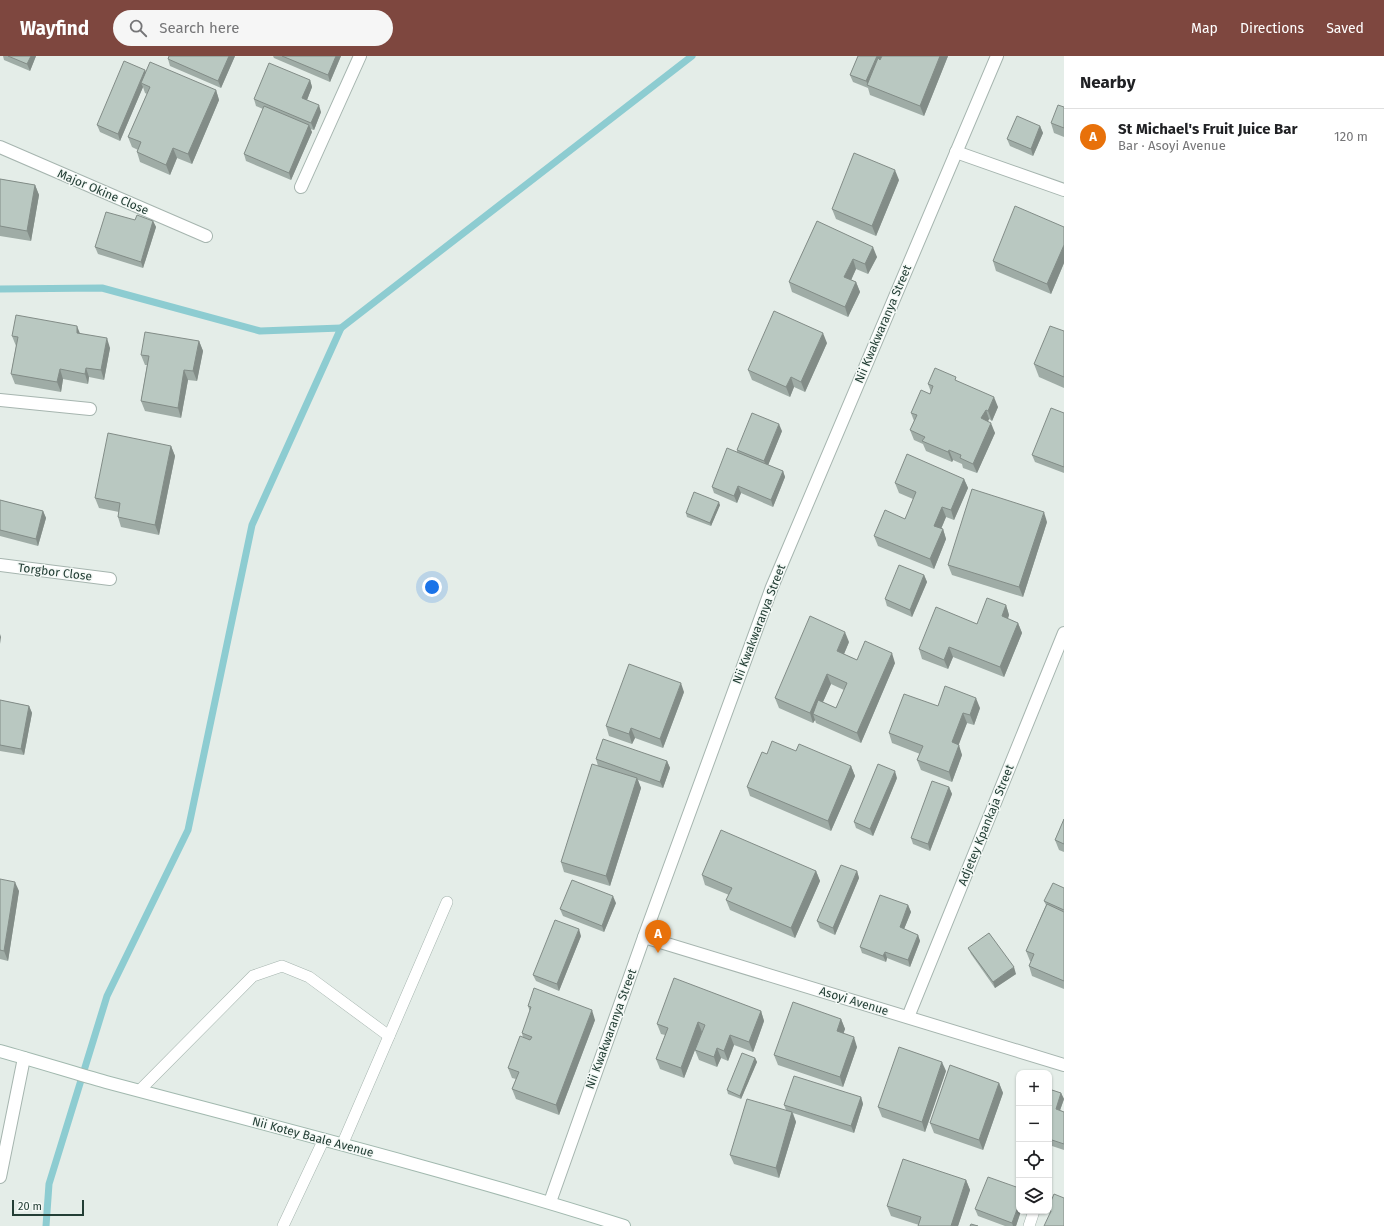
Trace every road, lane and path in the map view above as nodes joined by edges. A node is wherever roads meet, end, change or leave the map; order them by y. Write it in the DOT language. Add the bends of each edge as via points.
graph roads {
  1 [pos="360,56"];
  2 [pos="997,56"];
  3 [pos="0,147"];
  4 [pos="956,152"];
  5 [pos="302,187"];
  6 [pos="1064,190"];
  7 [pos="206,236"];
  8 [pos="0,400"];
  9 [pos="90,409"];
  10 [pos="0,565"];
  11 [pos="110,580"];
  12 [pos="1064,633"];
  13 [pos="447,902"];
  14 [pos="644,937"];
  15 [pos="908,1017"];
  16 [pos="389,1036"];
  17 [pos="0,1051"];
  18 [pos="24,1058"];
  19 [pos="1064,1064"];
  20 [pos="140,1090"];
  21 [pos="324,1139"];
  22 [pos="342,1144"];
  23 [pos="0,1177"];
  24 [pos="550,1202"];
  25 [pos="1033,1214"];
  26 [pos="283,1226"];
  27 [pos="624,1226"];
  28 [pos="1029,1226"];
  1 -- 5 [label="street"];
  2 -- 4 [label="street, Nii Kwakwaranya Street"];
  3 -- 7 [label="street, Major Okine Close"];
  4 -- 6 [label="street"];
  4 -- 14 [label="street, Nii Kwakwaranya Street" via="772,587"];
  8 -- 9 [label="street"];
  10 -- 11 [label="street, Torgbor Close"];
  12 -- 15 [label="street, Adjetey Kpankaja Street"];
  13 -- 16 [label="lane"];
  14 -- 15 [label="street, Asoyi Avenue"];
  14 -- 24 [label="street, Nii Kwakwaranya Street"];
  15 -- 19 [label="street, Asoyi Avenue"];
  16 -- 20 [label="lane" via="309,977 282,966 253,976"];
  16 -- 22 [label="lane"];
  17 -- 18 [label="street, Nii Kotey Baale Avenue"];
  18 -- 20 [label="street, Nii Kotey Baale Avenue"];
  18 -- 23 [label="street"];
  20 -- 21 [label="street, Nii Kotey Baale Avenue"];
  21 -- 22 [label="street, Nii Kotey Baale Avenue"];
  21 -- 26 [label="lane"];
  22 -- 24 [label="street, Nii Kotey Baale Avenue"];
  24 -- 27 [label="street, Nii Kotey Baale Avenue"];
  25 -- 28 [label="lane"];
}
